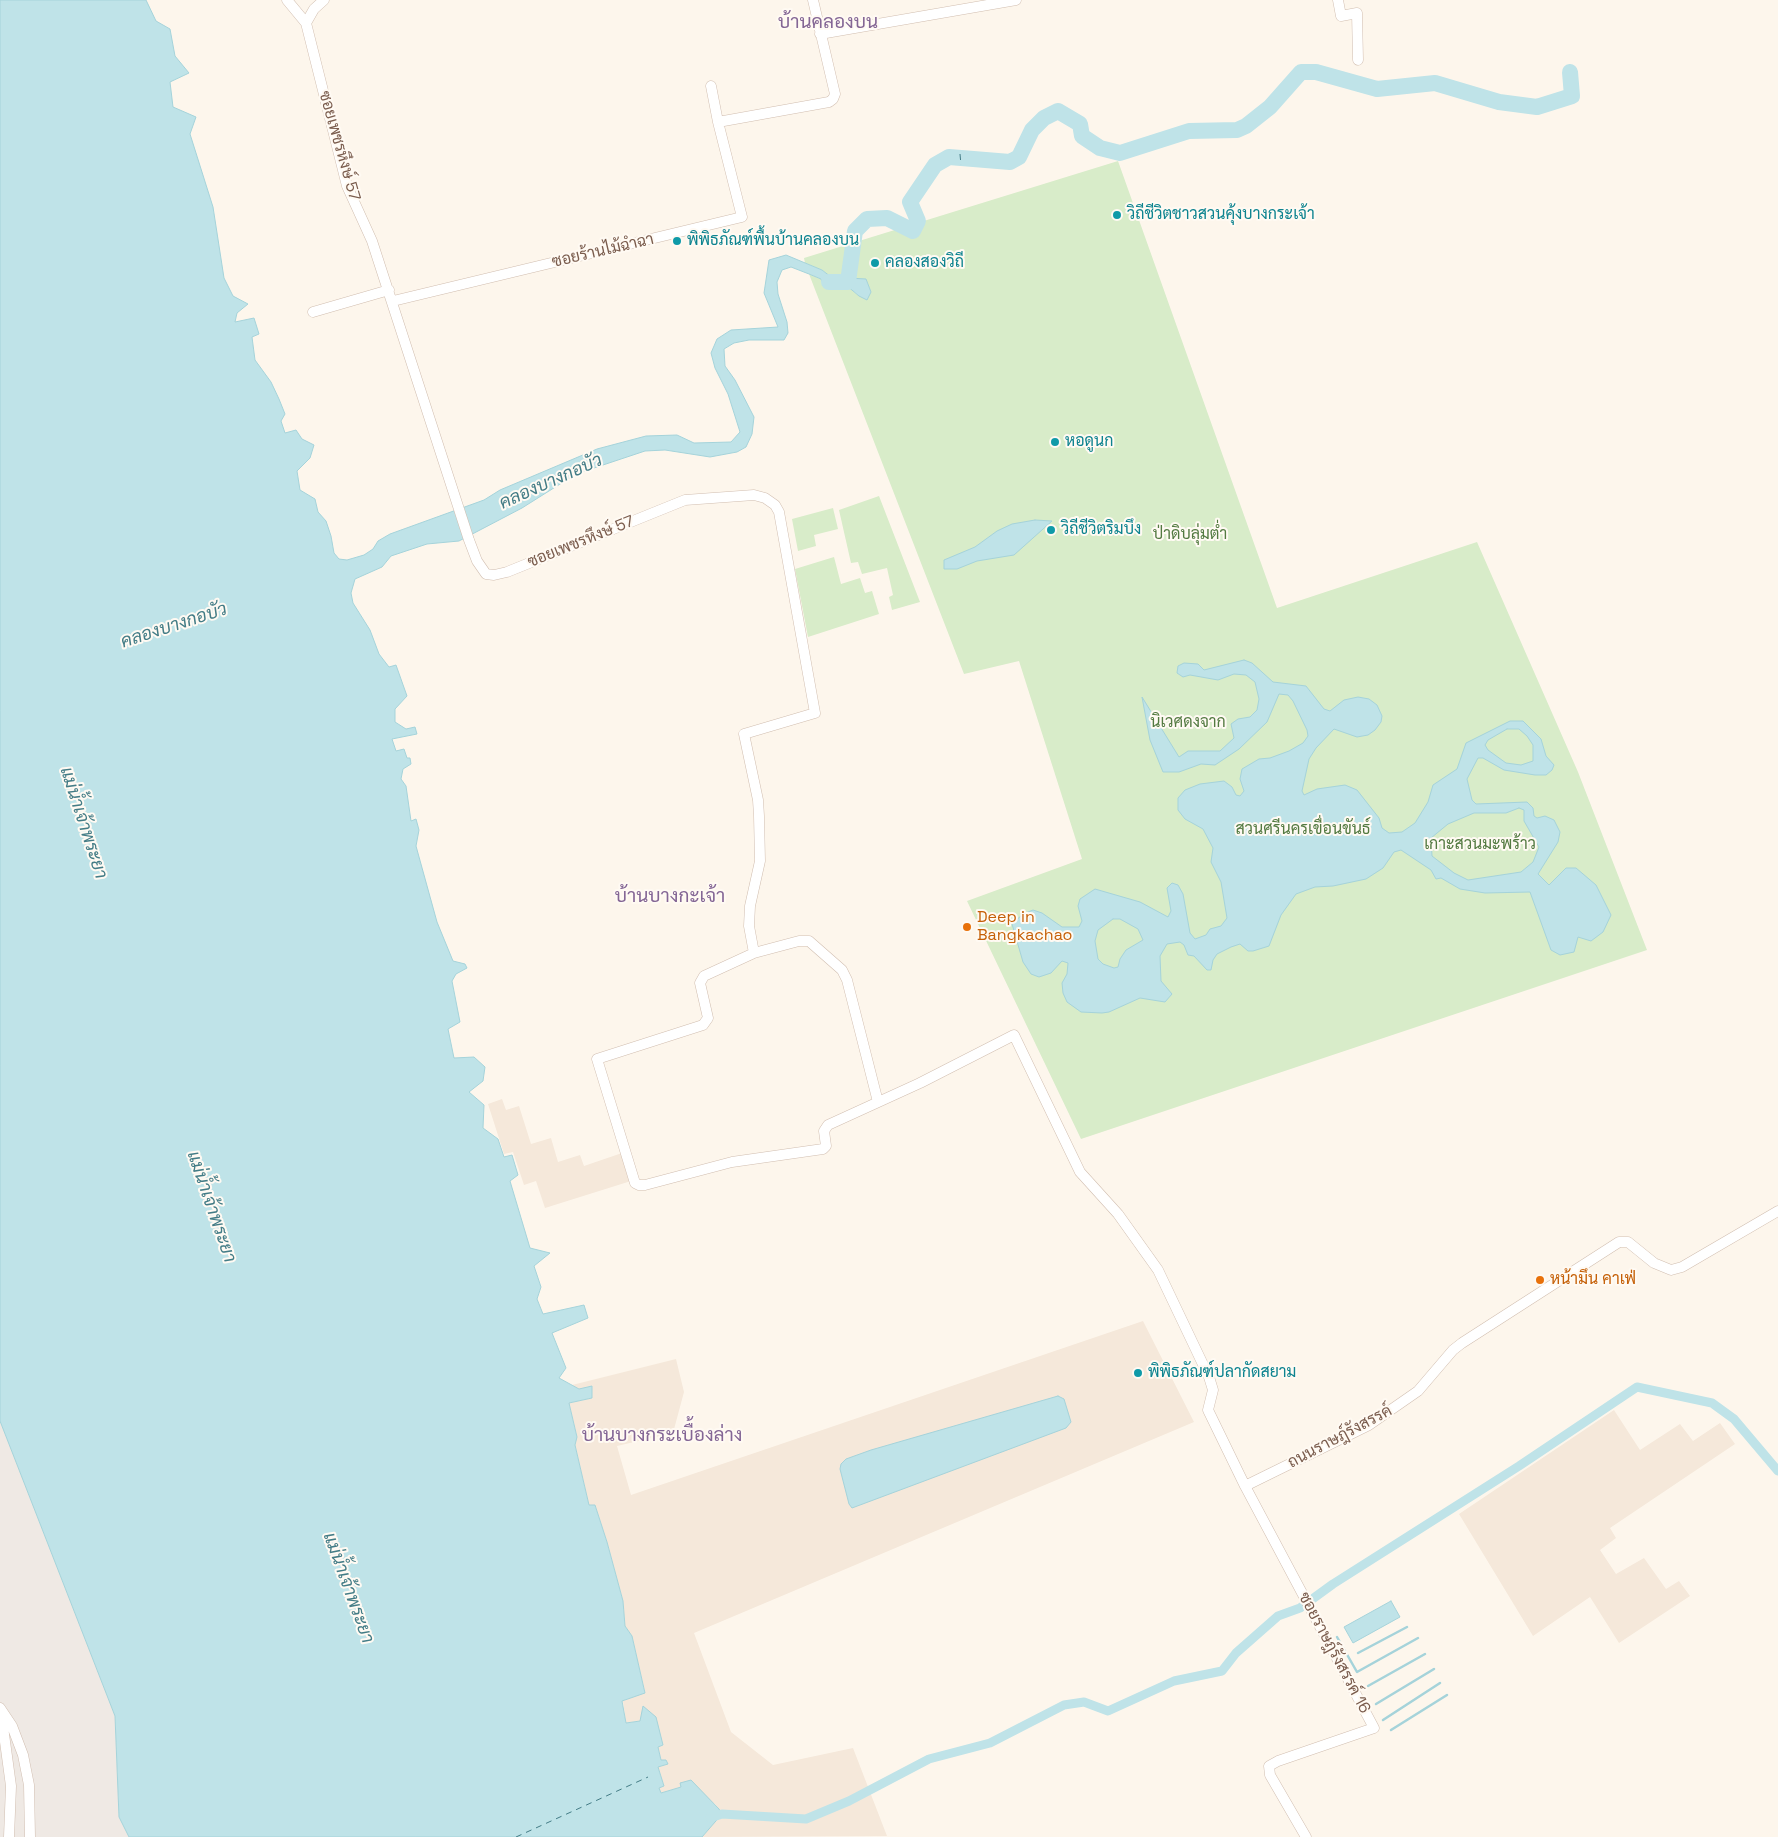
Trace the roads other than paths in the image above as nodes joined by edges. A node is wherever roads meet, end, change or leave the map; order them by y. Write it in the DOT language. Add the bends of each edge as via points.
graph roads {
  1 [pos="287,0"];
  2 [pos="324,0"];
  3 [pos="813,0"];
  4 [pos="1016,0"];
  5 [pos="1338,0"];
  6 [pos="306,23"];
  7 [pos="820,34"];
  8 [pos="1358,60"];
  9 [pos="711,86"];
  10 [pos="718,122"];
  11 [pos="389,290"];
  12 [pos="392,301"];
  13 [pos="313,312"];
  14 [pos="754,953"];
  15 [pos="878,1102"];
  16 [pos="1778,1212"];
  17 [pos="1245,1486"];
  18 [pos="0,1708"];
  19 [pos="10,1837"];
  20 [pos="30,1837"];
  21 [pos="1306,1837"];
  1 -- 6 [label="street, ซอยเพชรหึงษ์ 57"];
  2 -- 6 [label="street" via="314,8"];
  3 -- 7 [label="street"];
  4 -- 7 [label="street"];
  5 -- 8 [label="street" via="1341,16 1357,13"];
  6 -- 11 [label="street, ซอยเพชรหึงษ์ 57" via="347,186 372,241"];
  7 -- 10 [label="street" via="835,94 833,99"];
  9 -- 10 [label="street"];
  10 -- 12 [label="street, ซอยร้านไม้ฉำฉา" via="742,217"];
  11 -- 12 [label="street, ซอยเพชรหึงษ์ 57"];
  11 -- 13 [label="street"];
  12 -- 14 [label="street, ซอยเพชรหึงษ์ 57" via="469,540 486,574 494,575 685,500 754,495 775,505 815,713 744,734 760,816 760,861 749,926"];
  14 -- 15 [label="street" via="809,941 842,970"];
  14 -- 15 [label="street" via="704,976 700,982 708,1018 703,1025 597,1059 636,1182 645,1185 732,1162 822,1149 826,1146 824,1131 828,1125"];
  15 -- 17 [label="street, ซอยราษฎ์รังสรรค์ 16" via="1014,1035 1080,1172 1118,1214 1158,1270 1209,1377 1213,1390 1208,1410"];
  16 -- 17 [label="street, ถนนราษฎ์รังสรรค์" via="1682,1267 1671,1270 1654,1263 1628,1242 1619,1242 1462,1343 1418,1390 1369,1425"];
  17 -- 21 [label="street, ซอยราษฎ์รังสรรค์ 16" via="1374,1728 1278,1760 1269,1766 1270,1775"];
  18 -- 19 [label="street" via="11,1786"];
  18 -- 20 [label="street" via="12,1726 23,1755 30,1786"];
}
